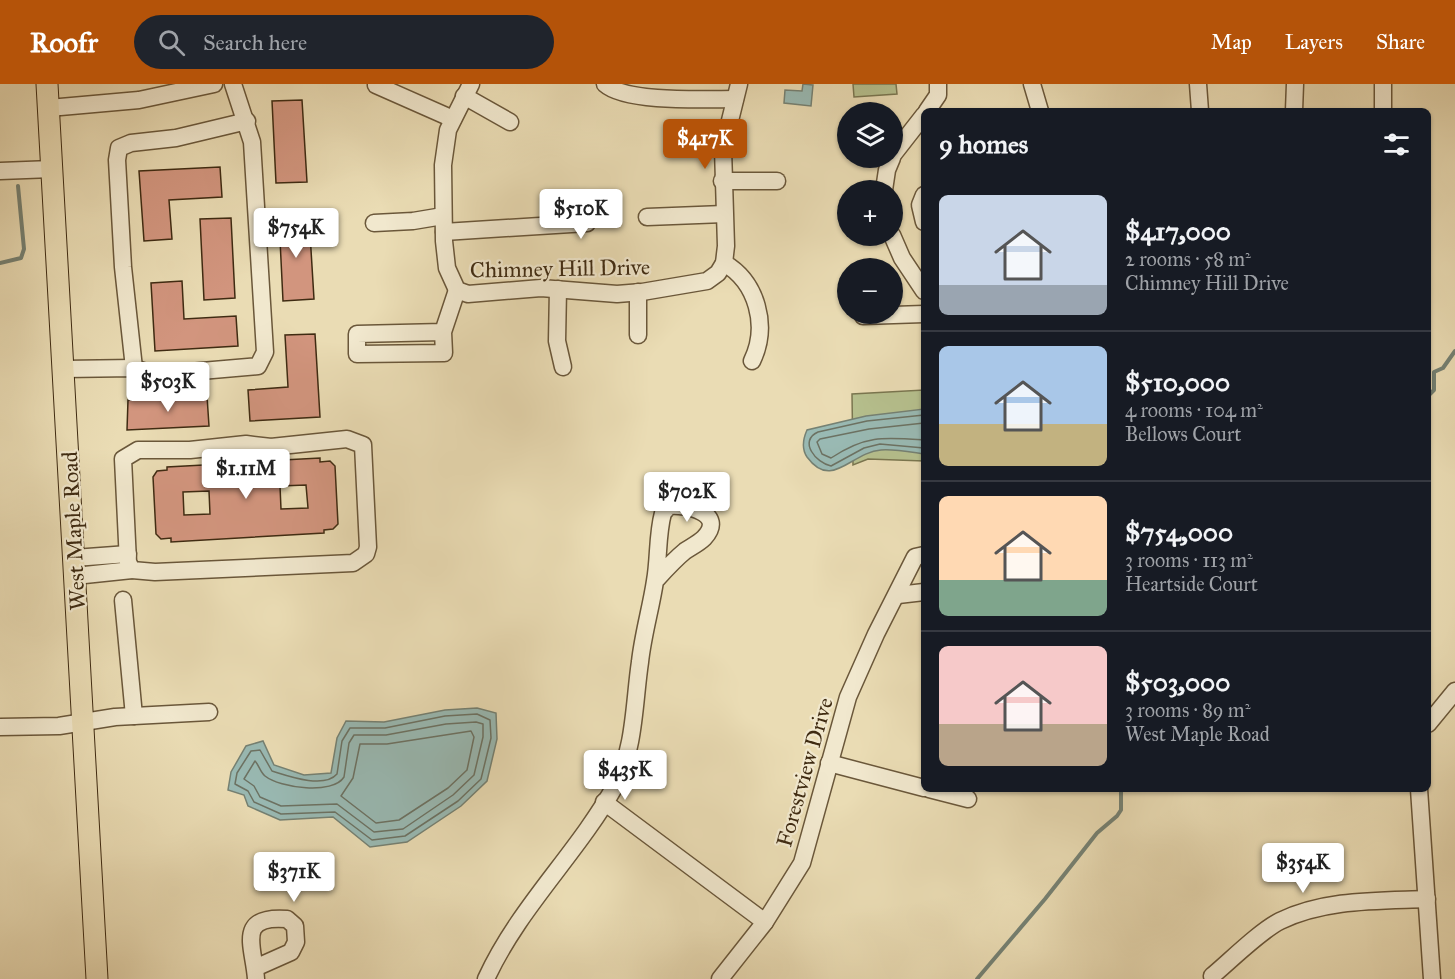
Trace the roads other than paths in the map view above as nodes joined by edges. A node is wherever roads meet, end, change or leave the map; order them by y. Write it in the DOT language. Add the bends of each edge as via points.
graph roads {
  1 [pos="47,84"];
  2 [pos="214,84"];
  3 [pos="233,84"];
  4 [pos="605,84"];
  5 [pos="938,84"];
  6 [pos="1032,84"];
  7 [pos="1198,84"];
  8 [pos="1210,84"];
  9 [pos="1294,84"];
  10 [pos="1383,84"];
  11 [pos="376,86"];
  12 [pos="468,90"];
  13 [pos="737,91"];
  14 [pos="49,108"];
  15 [pos="929,108"];
  16 [pos="1039,108"];
  17 [pos="1200,108"];
  18 [pos="1294,108"];
  19 [pos="1383,108"];
  20 [pos="453,119"];
  21 [pos="921,119"];
  22 [pos="247,121"];
  23 [pos="510,122"];
  24 [pos="903,143"];
  25 [pos="52,169"];
  26 [pos="0,171"];
  27 [pos="722,181"];
  28 [pos="777,181"];
  29 [pos="724,214"];
  30 [pos="647,217"];
  31 [pos="374,223"];
  32 [pos="443,224"];
  33 [pos="553,224"];
  34 [pos="897,246"];
  35 [pos="724,264"];
  36 [pos="921,286"];
  37 [pos="558,289"];
  38 [pos="457,290"];
  39 [pos="638,292"];
  40 [pos="921,314"];
  41 [pos="903,315"];
  42 [pos="443,332"];
  43 [pos="638,335"];
  44 [pos="752,361"];
  45 [pos="563,367"];
  46 [pos="134,368"];
  47 [pos="64,369"];
  48 [pos="921,556"];
  49 [pos="130,562"];
  50 [pos="75,567"];
  51 [pos="655,581"];
  52 [pos="921,592"];
  53 [pos="898,595"];
  54 [pos="123,600"];
  55 [pos="1455,691"];
  56 [pos="209,712"];
  57 [pos="134,716"];
  58 [pos="1431,719"];
  59 [pos="83,723"];
  60 [pos="0,727"];
  61 [pos="829,763"];
  62 [pos="921,787"];
  63 [pos="941,792"];
  64 [pos="1419,792"];
  65 [pos="968,799"];
  66 [pos="604,802"];
  67 [pos="1427,899"];
  68 [pos="765,922"];
  69 [pos="1212,976"];
  70 [pos="97,979"];
  71 [pos="486,979"];
  72 [pos="720,979"];
  73 [pos="1432,979"];
  1 -- 14 [label="main road, West Maple Road"];
  2 -- 14 [label="street" via="139,100"];
  3 -- 22 [label="street"];
  4 -- 13 [label="street" via="625,93 661,98"];
  5 -- 15 [label="street" via="938,95"];
  6 -- 16 [label="street"];
  7 -- 8 [label="street"];
  7 -- 17 [label="street"];
  9 -- 18 [label="street"];
  10 -- 19 [label="street"];
  11 -- 20 [label="street"];
  12 -- 20 [label="street, Chimney Hill Drive"];
  12 -- 23 [label="street"];
  13 -- 27 [label="street" via="723,149"];
  14 -- 25 [label="main road, West Maple Road"];
  20 -- 32 [label="street, Chimney Hill Drive" via="443,165"];
  21 -- 24 [label="street"];
  22 -- 46 [label="street" via="119,148 123,267"];
  22 -- 46 [label="street" via="252,142 265,352 258,366 155,375"];
  25 -- 26 [label="street"];
  25 -- 47 [label="main road, West Maple Road"];
  27 -- 28 [label="street"];
  27 -- 29 [label="street"];
  29 -- 30 [label="street"];
  29 -- 35 [label="street"];
  31 -- 32 [label="street"];
  32 -- 33 [label="street"];
  32 -- 38 [label="street, Chimney Hill Drive" via="447,268"];
  34 -- 36 [label="street"];
  35 -- 39 [label="street, Chimney Hill Drive" via="707,280"];
  35 -- 44 [label="street" via="738,272 757,303 760,345"];
  37 -- 38 [label="street, Chimney Hill Drive" via="468,294"];
  37 -- 39 [label="street, Chimney Hill Drive"];
  37 -- 45 [label="street" via="557,341"];
  38 -- 42 [label="street"];
  39 -- 43 [label="street"];
  40 -- 41 [label="street"];
  42 -- 42 [label="street" via="357,334 357,354 444,353"];
  46 -- 47 [label="street"];
  47 -- 50 [label="main road, West Maple Road"];
  48 -- 53 [label="street, Forestview Drive" via="910,563"];
  49 -- 49 [label="street" via="155,572 352,563 366,554 368,547 363,445 347,439 271,447 246,444 130,453 123,459"];
  49 -- 50 [label="street"];
  50 -- 59 [label="main road, West Maple Road"];
  51 -- 51 [label="street" via="663,513 669,506 680,505 704,513 709,520 703,539 673,561"];
  51 -- 66 [label="street" via="627,754"];
  52 -- 53 [label="street"];
  53 -- 61 [label="street, Forestview Drive" via="848,697"];
  54 -- 57 [label="street"];
  55 -- 58 [label="street"];
  56 -- 57 [label="street"];
  57 -- 59 [label="street"];
  59 -- 60 [label="street"];
  59 -- 70 [label="main road, West Maple Road"];
  61 -- 62 [label="street"];
  61 -- 68 [label="street, Forestview Drive" via="802,863"];
  63 -- 65 [label="street"];
  64 -- 67 [label="street"];
  66 -- 68 [label="street"];
  66 -- 71 [label="street" via="518,920"];
  67 -- 69 [label="street" via="1358,902 1314,909 1279,921"];
  67 -- 73 [label="street"];
  68 -- 72 [label="street, Forestview Drive"];
}
